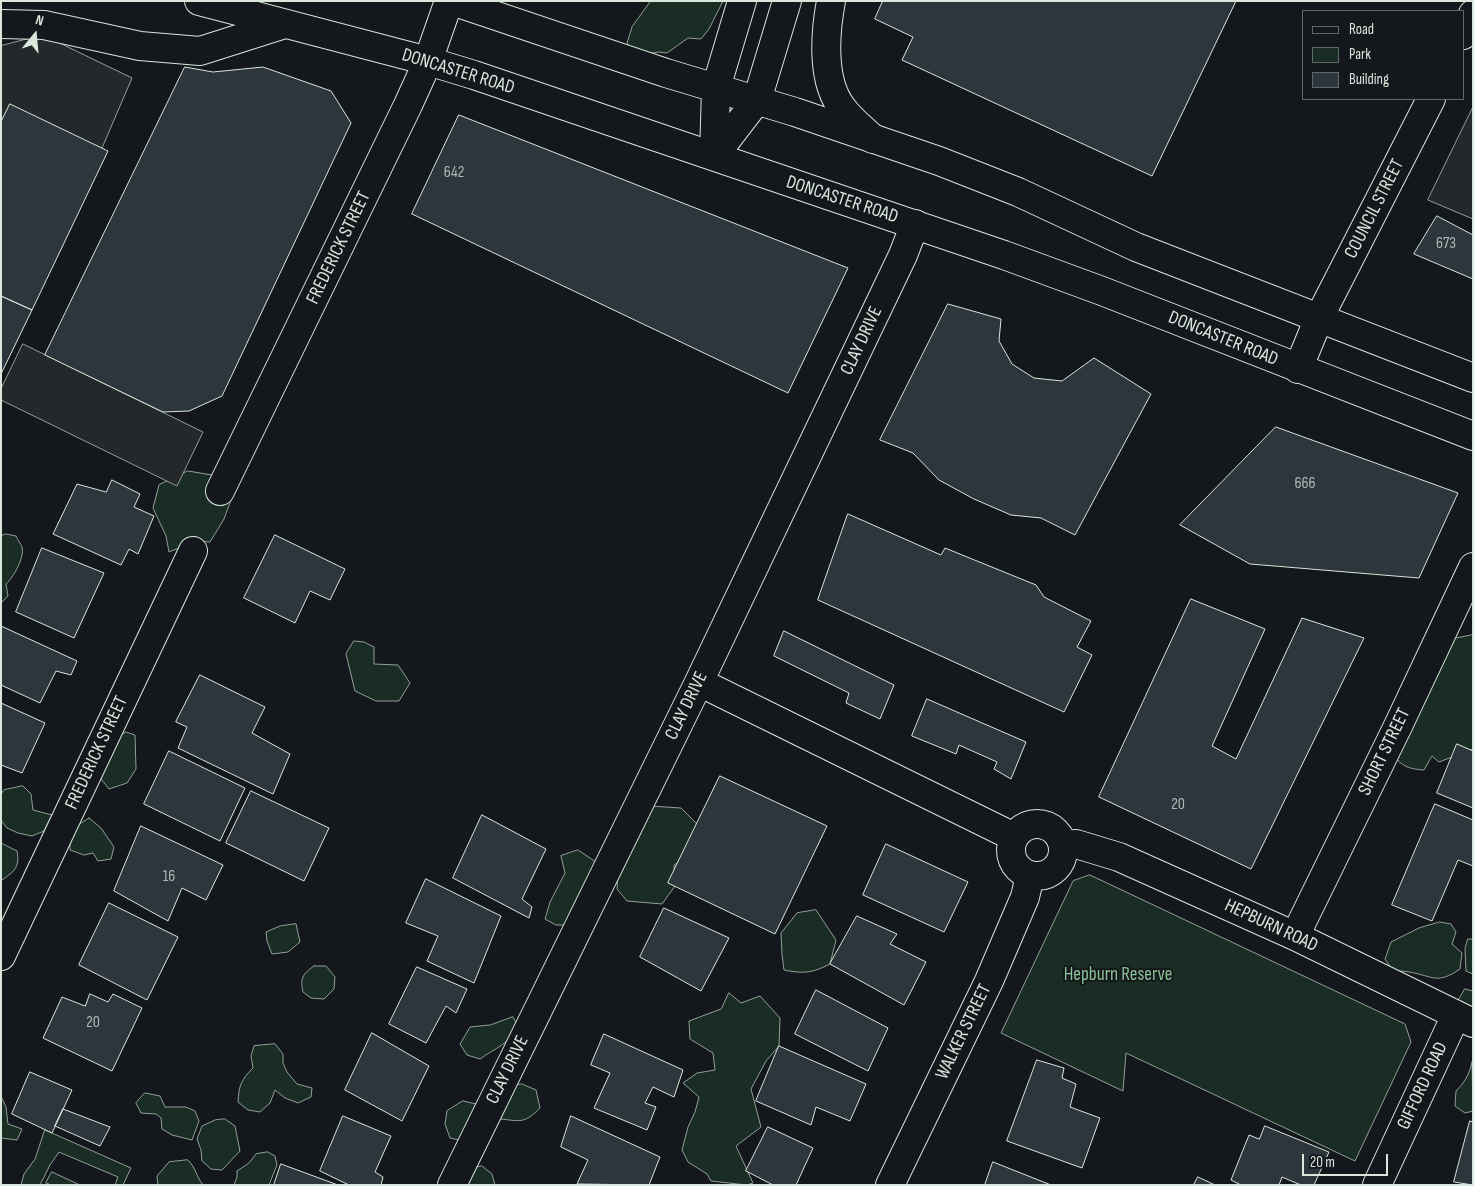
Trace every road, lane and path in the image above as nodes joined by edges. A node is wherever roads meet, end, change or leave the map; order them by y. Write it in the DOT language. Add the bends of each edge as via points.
graph roads {
  1 [pos="199,1"];
  2 [pos="450,1"];
  3 [pos="742,1"];
  4 [pos="787,1"];
  5 [pos="831,1"];
  6 [pos="1473,14"];
  7 [pos="1,24"];
  8 [pos="286,24"];
  9 [pos="1464,33"];
  10 [pos="428,61"];
  11 [pos="716,88"];
  12 [pos="757,100"];
  13 [pos="1430,100"];
  14 [pos="873,139"];
  15 [pos="714,156"];
  16 [pos="915,224"];
  17 [pos="1318,318"];
  18 [pos="1298,369"];
  19 [pos="1473,378"];
  20 [pos="1473,436"];
  21 [pos="220,491"];
  22 [pos="193,551"];
  23 [pos="1473,567"];
  24 [pos="699,682"];
  25 [pos="1014,837"];
  26 [pos="1064,845"];
  27 [pos="1030,876"];
  28 [pos="1295,936"];
  29 [pos="1,956"];
  30 [pos="1464,1019"];
  31 [pos="452,1185"];
  32 [pos="890,1185"];
  33 [pos="1377,1185"];
  1 -- 8 [label="street, DONCASTER ROAD"];
  2 -- 10 [label="street, FREDERICK STREET"];
  2 -- 11 [label="street"];
  3 -- 11 [label="street"];
  4 -- 12 [label="street"];
  5 -- 14 [label="street" via="826,45 834,93 842,109"];
  6 -- 9 [label="street"];
  7 -- 8 [label="street" via="44,25 140,46 200,51"];
  8 -- 10 [label="street, DONCASTER ROAD"];
  10 -- 15 [label="street, DONCASTER ROAD"];
  10 -- 21 [label="street, FREDERICK STREET"];
  11 -- 12 [label="street"];
  11 -- 15 [label="street"];
  12 -- 14 [label="street"];
  12 -- 15 [label="street"];
  13 -- 17 [label="street, COUNCIL STREET"];
  14 -- 17 [label="street" via="1018,192 1136,247"];
  15 -- 16 [label="street, DONCASTER ROAD"];
  16 -- 18 [label="street, DONCASTER ROAD" via="1102,291"];
  16 -- 24 [label="street, CLAY DRIVE"];
  17 -- 18 [label="street, COUNCIL STREET"];
  17 -- 19 [label="street"];
  18 -- 20 [label="street, DONCASTER ROAD"];
  22 -- 29 [label="street, FREDERICK STREET"];
  23 -- 28 [label="street, SHORT STREET"];
  24 -- 25 [label="street"];
  24 -- 31 [label="street, CLAY DRIVE"];
  25 -- 26 [label="street" via="1028,825 1037,823 1054,830"];
  25 -- 27 [label="street" via="1011,856 1022,872"];
  26 -- 27 [label="street" via="1061,863 1055,870 1039,877"];
  26 -- 28 [label="street, HEPBURN ROAD" via="1076,844 1119,857"];
  27 -- 32 [label="street, WALKER STREET" via="989,981"];
  28 -- 30 [label="street, HEPBURN ROAD"];
  30 -- 33 [label="street, GIFFORD ROAD"];
}
